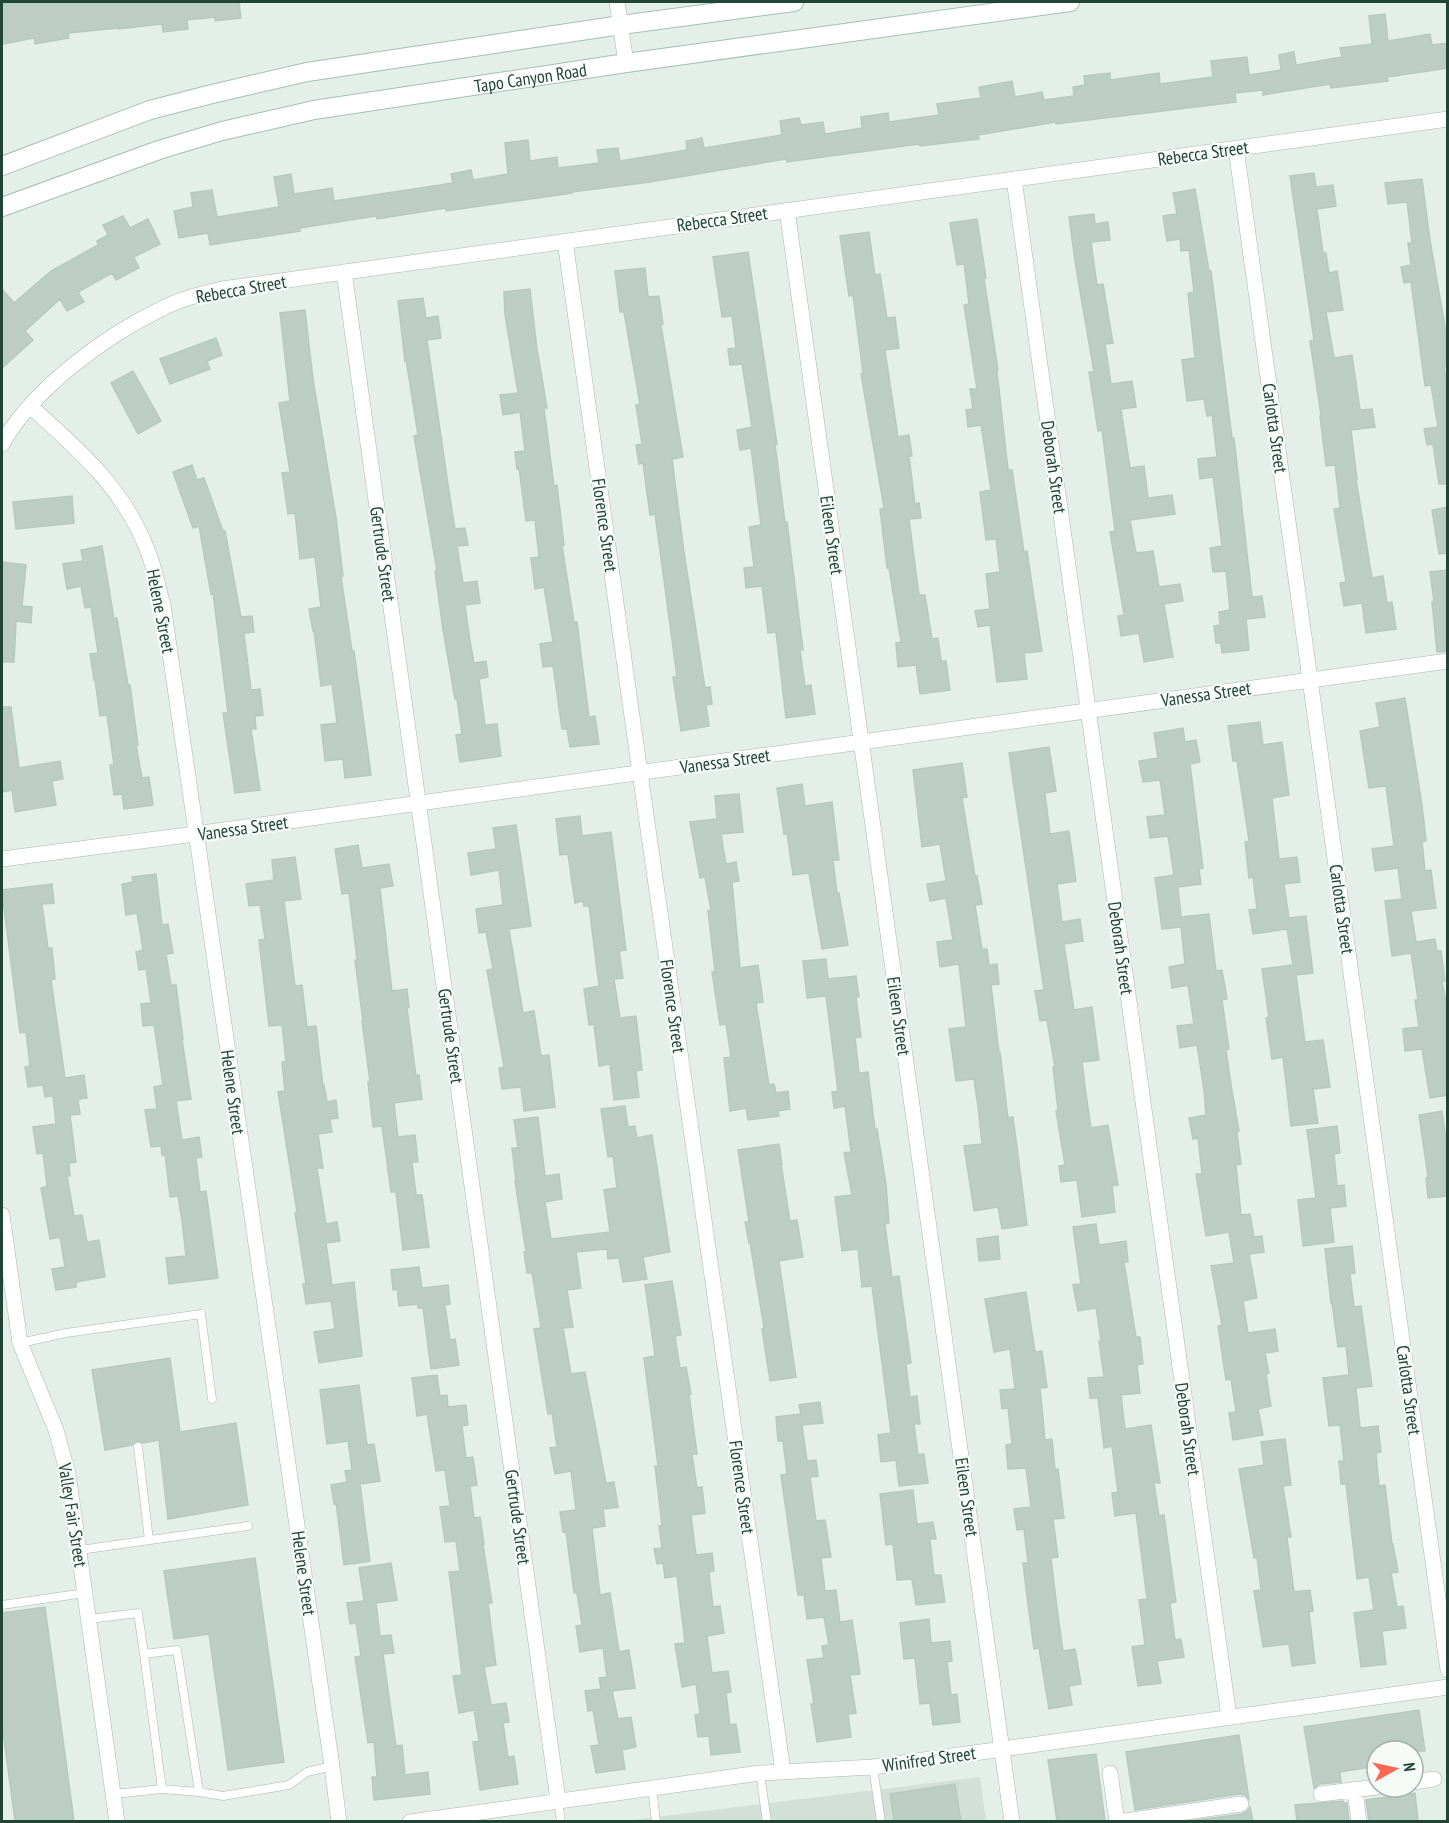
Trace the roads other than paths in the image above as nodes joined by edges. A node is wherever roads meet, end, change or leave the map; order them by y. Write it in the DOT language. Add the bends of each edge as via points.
graph roads {
  1 [pos="617,2"];
  2 [pos="794,2"];
  3 [pos="1070,2"];
  4 [pos="621,25"];
  5 [pos="626,63"];
  6 [pos="1448,119"];
  7 [pos="1236,148"];
  8 [pos="2,166"];
  9 [pos="1014,179"];
  10 [pos="2,207"];
  11 [pos="787,210"];
  12 [pos="566,241"];
  13 [pos="344,272"];
  14 [pos="30,406"];
  15 [pos="2,444"];
  16 [pos="1448,661"];
  17 [pos="1310,680"];
  18 [pos="1088,711"];
  19 [pos="861,742"];
  20 [pos="640,773"];
  21 [pos="418,803"];
  22 [pos="195,834"];
  23 [pos="2,859"];
  24 [pos="2,1215"];
  25 [pos="20,1343"];
  26 [pos="212,1399"];
  27 [pos="138,1447"];
  28 [pos="248,1526"];
  29 [pos="149,1540"];
  30 [pos="80,1550"];
  31 [pos="85,1593"];
  32 [pos="2,1605"];
  33 [pos="89,1619"];
  34 [pos="144,1654"];
  35 [pos="1448,1670"];
  36 [pos="1448,1687"];
  37 [pos="1228,1717"];
  38 [pos="1002,1749"];
  39 [pos="332,1766"];
  40 [pos="873,1767"];
  41 [pos="783,1771"];
  42 [pos="760,1773"];
  43 [pos="1110,1773"];
  44 [pos="1434,1779"];
  45 [pos="1425,1780"];
  46 [pos="652,1787"];
  47 [pos="1365,1788"];
  48 [pos="162,1789"];
  49 [pos="1355,1789"];
  50 [pos="199,1792"];
  51 [pos="114,1794"];
  52 [pos="1321,1794"];
  53 [pos="558,1800"];
  54 [pos="1241,1804"];
  55 [pos="1208,1815"];
  56 [pos="117,1821"];
  57 [pos="339,1821"];
  58 [pos="410,1821"];
  59 [pos="561,1821"];
  60 [pos="657,1821"];
  61 [pos="767,1821"];
  62 [pos="881,1821"];
  63 [pos="1012,1821"];
  64 [pos="1118,1821"];
  65 [pos="1359,1821"];
  1 -- 4 [label="street"];
  2 -- 4 [label="main road, Tapo Canyon Road"];
  3 -- 5 [label="main road, Tapo Canyon Road"];
  4 -- 5 [label="street"];
  4 -- 8 [label="main road, Tapo Canyon Road" via="307,72 150,110"];
  5 -- 10 [label="main road, Tapo Canyon Road" via="314,110 234,128 159,150"];
  6 -- 7 [label="street, Rebecca Street"];
  7 -- 9 [label="street, Rebecca Street"];
  7 -- 17 [label="street, Carlotta Street"];
  9 -- 11 [label="street, Rebecca Street"];
  9 -- 18 [label="street, Deborah Street"];
  11 -- 12 [label="street, Rebecca Street"];
  11 -- 19 [label="street, Eileen Street"];
  12 -- 13 [label="street, Rebecca Street"];
  12 -- 20 [label="street, Florence Street"];
  13 -- 14 [label="street, Rebecca Street" via="222,289 163,308 86,356"];
  13 -- 21 [label="street, Gertrude Street"];
  14 -- 15 [label="street"];
  14 -- 22 [label="street, Helene Street" via="108,480 148,552 163,605"];
  16 -- 17 [label="street, Vanessa Street"];
  17 -- 18 [label="street, Vanessa Street"];
  17 -- 35 [label="street, Carlotta Street"];
  18 -- 19 [label="street, Vanessa Street"];
  18 -- 37 [label="street, Deborah Street"];
  19 -- 20 [label="street, Vanessa Street"];
  19 -- 38 [label="street, Eileen Street"];
  20 -- 21 [label="street, Vanessa Street"];
  20 -- 41 [label="street, Florence Street"];
  21 -- 22 [label="street, Vanessa Street"];
  21 -- 53 [label="street, Gertrude Street"];
  22 -- 23 [label="street, Vanessa Street"];
  22 -- 39 [label="street, Helene Street"];
  24 -- 25 [label="street, Valley Fair Street"];
  25 -- 26 [label="lane" via="201,1314"];
  25 -- 30 [label="street, Valley Fair Street" via="56,1430 68,1474"];
  27 -- 29 [label="lane"];
  28 -- 29 [label="lane"];
  29 -- 30 [label="lane"];
  30 -- 31 [label="street, Valley Fair Street"];
  31 -- 32 [label="lane"];
  31 -- 33 [label="street, Valley Fair Street"];
  33 -- 34 [label="lane" via="138,1613"];
  33 -- 51 [label="street, Valley Fair Street"];
  34 -- 48 [label="lane"];
  34 -- 50 [label="lane" via="177,1650"];
  36 -- 37 [label="street, Winifred Street"];
  37 -- 38 [label="street, Winifred Street"];
  38 -- 40 [label="street, Winifred Street"];
  38 -- 63 [label="street, Eileen Street"];
  39 -- 50 [label="lane" via="308,1772 289,1785 223,1796"];
  39 -- 57 [label="street, Helene Street"];
  40 -- 41 [label="street, Winifred Street"];
  40 -- 62 [label="lane"];
  41 -- 42 [label="street, Winifred Street"];
  42 -- 46 [label="street, Winifred Street"];
  42 -- 61 [label="lane"];
  43 -- 64 [label="street"];
  44 -- 45 [label="street"];
  46 -- 53 [label="street, Winifred Street"];
  46 -- 60 [label="lane"];
  47 -- 49 [label="street"];
  48 -- 50 [label="lane"];
  48 -- 51 [label="lane"];
  49 -- 52 [label="street"];
  49 -- 65 [label="street"];
  51 -- 56 [label="street, Valley Fair Street"];
  53 -- 58 [label="street, Winifred Street"];
  53 -- 59 [label="lane"];
  54 -- 55 [label="street"];
  55 -- 64 [label="street"];
}
